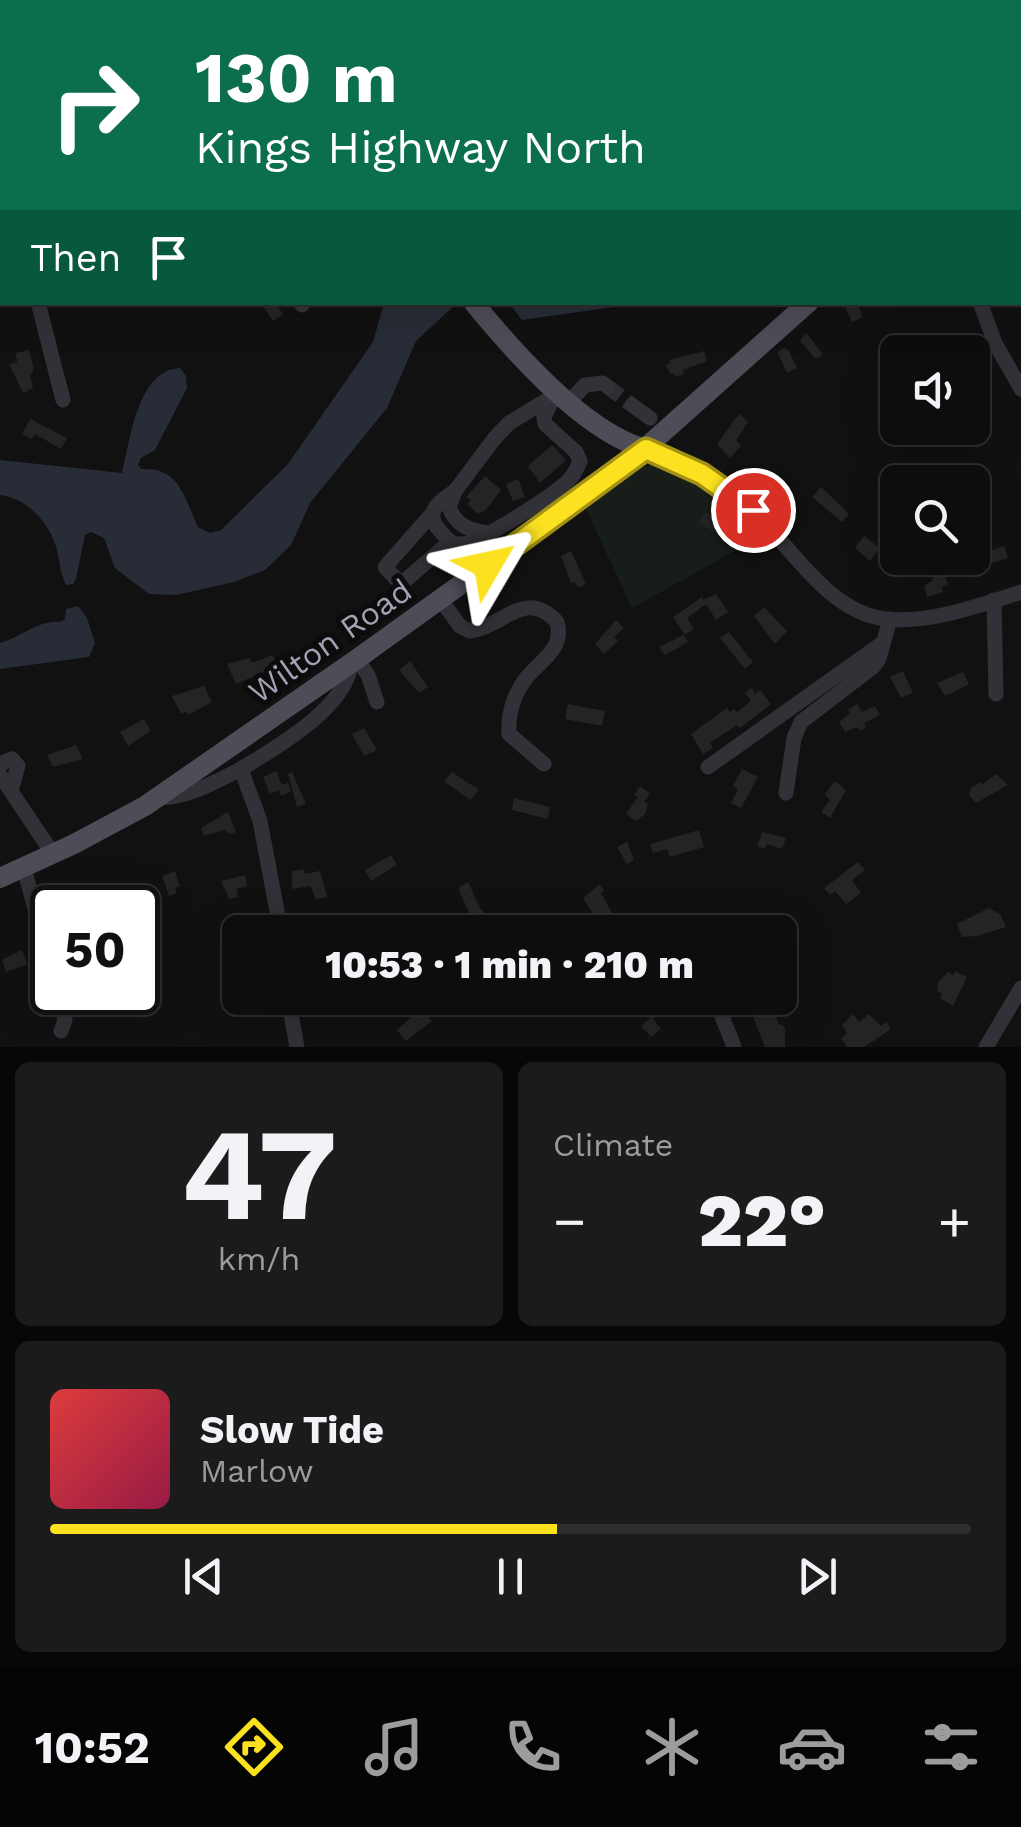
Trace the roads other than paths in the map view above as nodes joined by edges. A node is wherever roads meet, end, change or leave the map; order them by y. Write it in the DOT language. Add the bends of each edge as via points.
graph roads {
  1 [pos="39,305"];
  2 [pos="476,305"];
  3 [pos="805,305"];
  4 [pos="981,305"];
  5 [pos="608,387"];
  6 [pos="1021,389"];
  7 [pos="560,397"];
  8 [pos="63,400"];
  9 [pos="632,405"];
  10 [pos="650,418"];
  11 [pos="646,449"];
  12 [pos="452,499"];
  13 [pos="431,515"];
  14 [pos="488,533"];
  15 [pos="450,542"];
  16 [pos="1021,592"];
  17 [pos="440,599"];
  18 [pos="994,600"];
  19 [pos="890,620"];
  20 [pos="881,644"];
  21 [pos="354,661"];
  22 [pos="996,694"];
  23 [pos="377,702"];
  24 [pos="0,764"];
  25 [pos="544,764"];
  26 [pos="708,767"];
  27 [pos="241,769"];
  28 [pos="0,775"];
  29 [pos="11,791"];
  30 [pos="786,793"];
  31 [pos="157,798"];
  32 [pos="53,854"];
  33 [pos="24,868"];
  34 [pos="0,878"];
  35 [pos="30,890"];
  36 [pos="278,915"];
  37 [pos="1019,994"];
  38 [pos="64,1015"];
  39 [pos="291,1015"];
  40 [pos="722,1015"];
  41 [pos="60,1032"];
  42 [pos="297,1047"];
  43 [pos="734,1047"];
  44 [pos="986,1047"];
  1 -- 8 [label="street"];
  2 -- 7 [label="main road"];
  3 -- 11 [label="main road, Wilton Road"];
  4 -- 6 [label="street"];
  5 -- 7 [label="street" via="585,385"];
  7 -- 11 [label="main road" via="620,440"];
  7 -- 12 [label="street" via="509,423"];
  7 -- 14 [label="street" via="544,424 578,455 578,466 566,483"];
  9 -- 10 [label="street"];
  11 -- 17 [label="main road, Wilton Road"];
  11 -- 19 [label="street" via="724,487 828,589"];
  12 -- 13 [label="street"];
  12 -- 14 [label="street" via="455,519 468,530"];
  13 -- 15 [label="street"];
  13 -- 15 [label="street" via="385,567 401,584"];
  14 -- 15 [label="street" via="469,543"];
  16 -- 18 [label="street"];
  17 -- 21 [label="main road, Wilton Road"];
  17 -- 25 [label="street" via="470,631 524,608 557,622 556,647 520,687 508,714 509,734"];
  18 -- 19 [label="street"];
  18 -- 22 [label="street"];
  19 -- 20 [label="street"];
  20 -- 26 [label="street"];
  20 -- 30 [label="street" via="874,666 801,722"];
  21 -- 23 [label="street" via="368,674"];
  21 -- 27 [label="street" via="319,714"];
  21 -- 31 [label="main road, Wilton Road"];
  24 -- 29 [label="street" via="12,760 18,766"];
  27 -- 31 [label="street" via="193,793"];
  27 -- 36 [label="street" via="260,821"];
  28 -- 29 [label="street"];
  29 -- 32 [label="street"];
  31 -- 32 [label="main road, Wilton Road"];
  32 -- 33 [label="main road, Wilton Road"];
  33 -- 34 [label="main road, Wilton Road"];
  33 -- 35 [label="street"];
  37 -- 44 [label="street"];
  38 -- 41 [label="street"];
  39 -- 42 [label="street"];
  40 -- 43 [label="street"];
}
